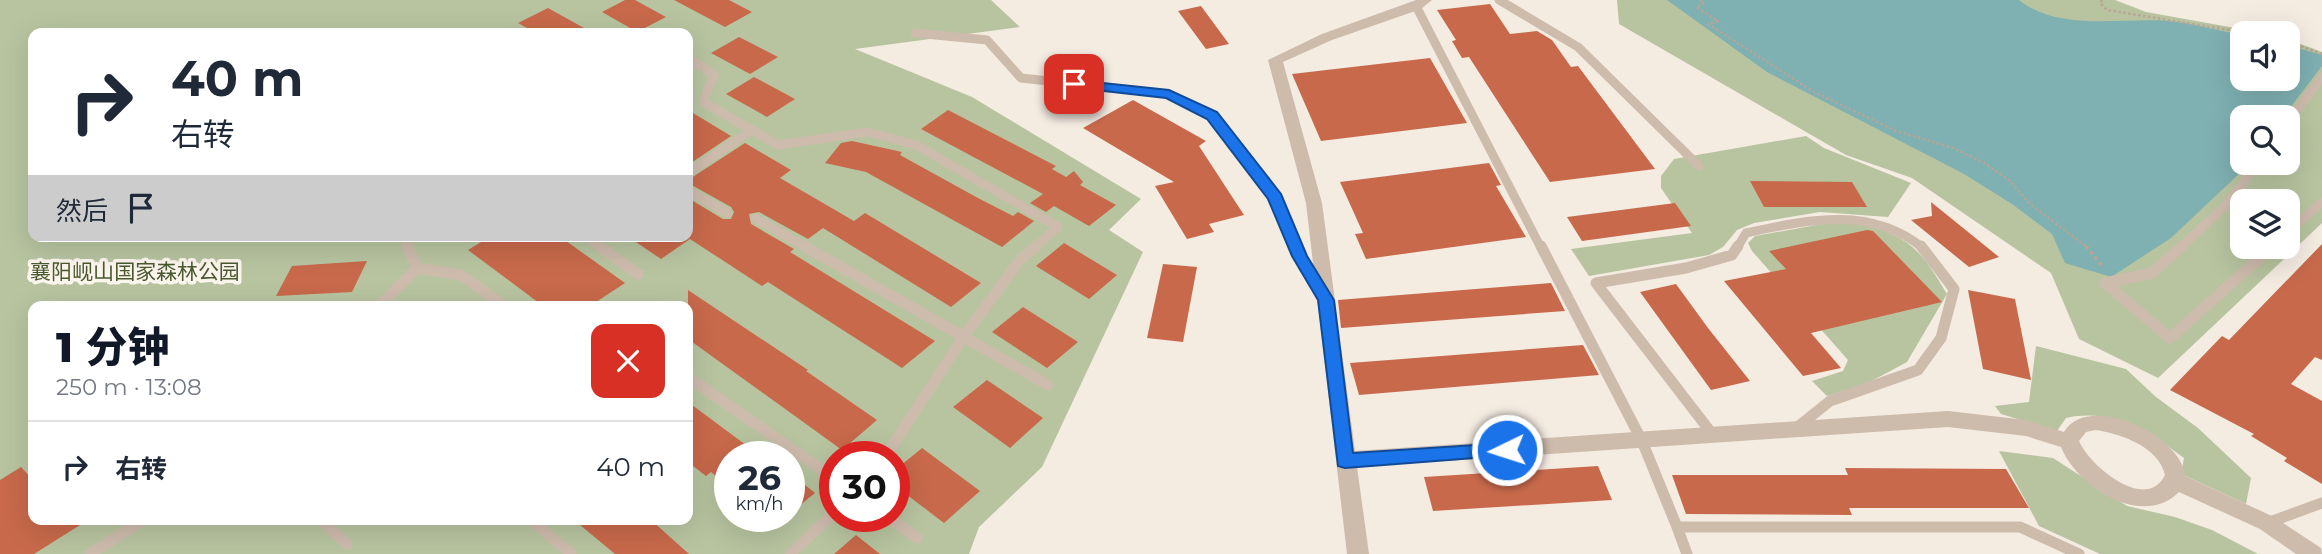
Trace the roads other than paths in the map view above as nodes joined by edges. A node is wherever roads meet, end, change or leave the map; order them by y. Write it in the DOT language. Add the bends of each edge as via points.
graph roads {
  1 [pos="1499,0"];
  2 [pos="1420,3"];
  3 [pos="915,33"];
  4 [pos="693,61"];
  5 [pos="2322,77"];
  6 [pos="2300,106"];
  7 [pos="752,130"];
  8 [pos="1699,166"];
  9 [pos="693,170"];
  10 [pos="2249,175"];
  11 [pos="2238,189"];
  12 [pos="693,193"];
  13 [pos="2230,200"];
  14 [pos="2322,202"];
  15 [pos="727,213"];
  16 [pos="755,218"];
  17 [pos="2300,221"];
  18 [pos="407,242"];
  19 [pos="593,242"];
  20 [pos="2259,259"];
  21 [pos="417,268"];
  22 [pos="638,274"];
  23 [pos="1326,300"];
  24 [pos="384,301"];
  25 [pos="497,301"];
  26 [pos="964,336"];
  27 [pos="693,380"];
  28 [pos="1048,385"];
  29 [pos="1795,429"];
  30 [pos="1713,435"];
  31 [pos="895,441"];
  32 [pos="1642,441"];
  33 [pos="2069,441"];
  34 [pos="1345,460"];
  35 [pos="819,468"];
  36 [pos="2173,480"];
  37 [pos="2322,503"];
  38 [pos="2267,523"];
  39 [pos="135,525"];
  40 [pos="326,525"];
  41 [pos="537,525"];
  42 [pos="819,527"];
  43 [pos="1677,527"];
  44 [pos="909,532"];
  45 [pos="917,538"];
  46 [pos="347,544"];
  47 [pos="90,554"];
  48 [pos="571,554"];
  49 [pos="790,554"];
  50 [pos="1358,554"];
  51 [pos="1687,554"];
  52 [pos="2079,554"];
  53 [pos="2314,554"];
  1 -- 8 [label="lane" via="1578,47"];
  2 -- 23 [label="street" via="1275,60 1314,203"];
  2 -- 32 [label="lane"];
  3 -- 23 [label="lane" via="988,40 1021,78 1169,94 1212,116 1275,198 1299,256"];
  4 -- 7 [label="lane" via="714,75 703,102"];
  5 -- 6 [label="lane"];
  7 -- 9 [label="lane"];
  7 -- 26 [label="lane" via="778,145 868,132 916,145 1058,227 1020,260"];
  10 -- 11 [label="lane"];
  12 -- 15 [label="lane"];
  13 -- 20 [label="lane" via="2152,273 2105,283 2170,338"];
  14 -- 17 [label="lane"];
  16 -- 26 [label="lane"];
  18 -- 21 [label="lane"];
  19 -- 22 [label="lane"];
  21 -- 24 [label="lane"];
  21 -- 25 [label="lane" via="461,275"];
  23 -- 34 [label="street"];
  26 -- 28 [label="lane"];
  26 -- 31 [label="lane"];
  27 -- 35 [label="lane"];
  29 -- 30 [label="street"];
  29 -- 30 [label="lane" via="1830,401 1918,370 1941,338 1954,289 1926,249 1897,230 1864,219 1824,217 1746,233 1732,255 1596,283"];
  29 -- 33 [label="street" via="1948,419 2026,428"];
  30 -- 32 [label="street"];
  32 -- 34 [label="street"];
  32 -- 43 [label="lane"];
  33 -- 36 [label="street" via="2078,463 2089,474 2120,491 2151,496 2163,493"];
  33 -- 36 [label="street" via="2082,424 2112,424 2130,430 2161,451 2171,464"];
  34 -- 50 [label="street"];
  36 -- 38 [label="street"];
  37 -- 38 [label="lane"];
  38 -- 53 [label="street"];
  39 -- 47 [label="lane"];
  40 -- 46 [label="lane"];
  41 -- 48 [label="lane"];
  42 -- 49 [label="lane"];
  43 -- 51 [label="lane"];
  43 -- 52 [label="lane" via="2020,527"];
  44 -- 45 [label="lane"];
}
